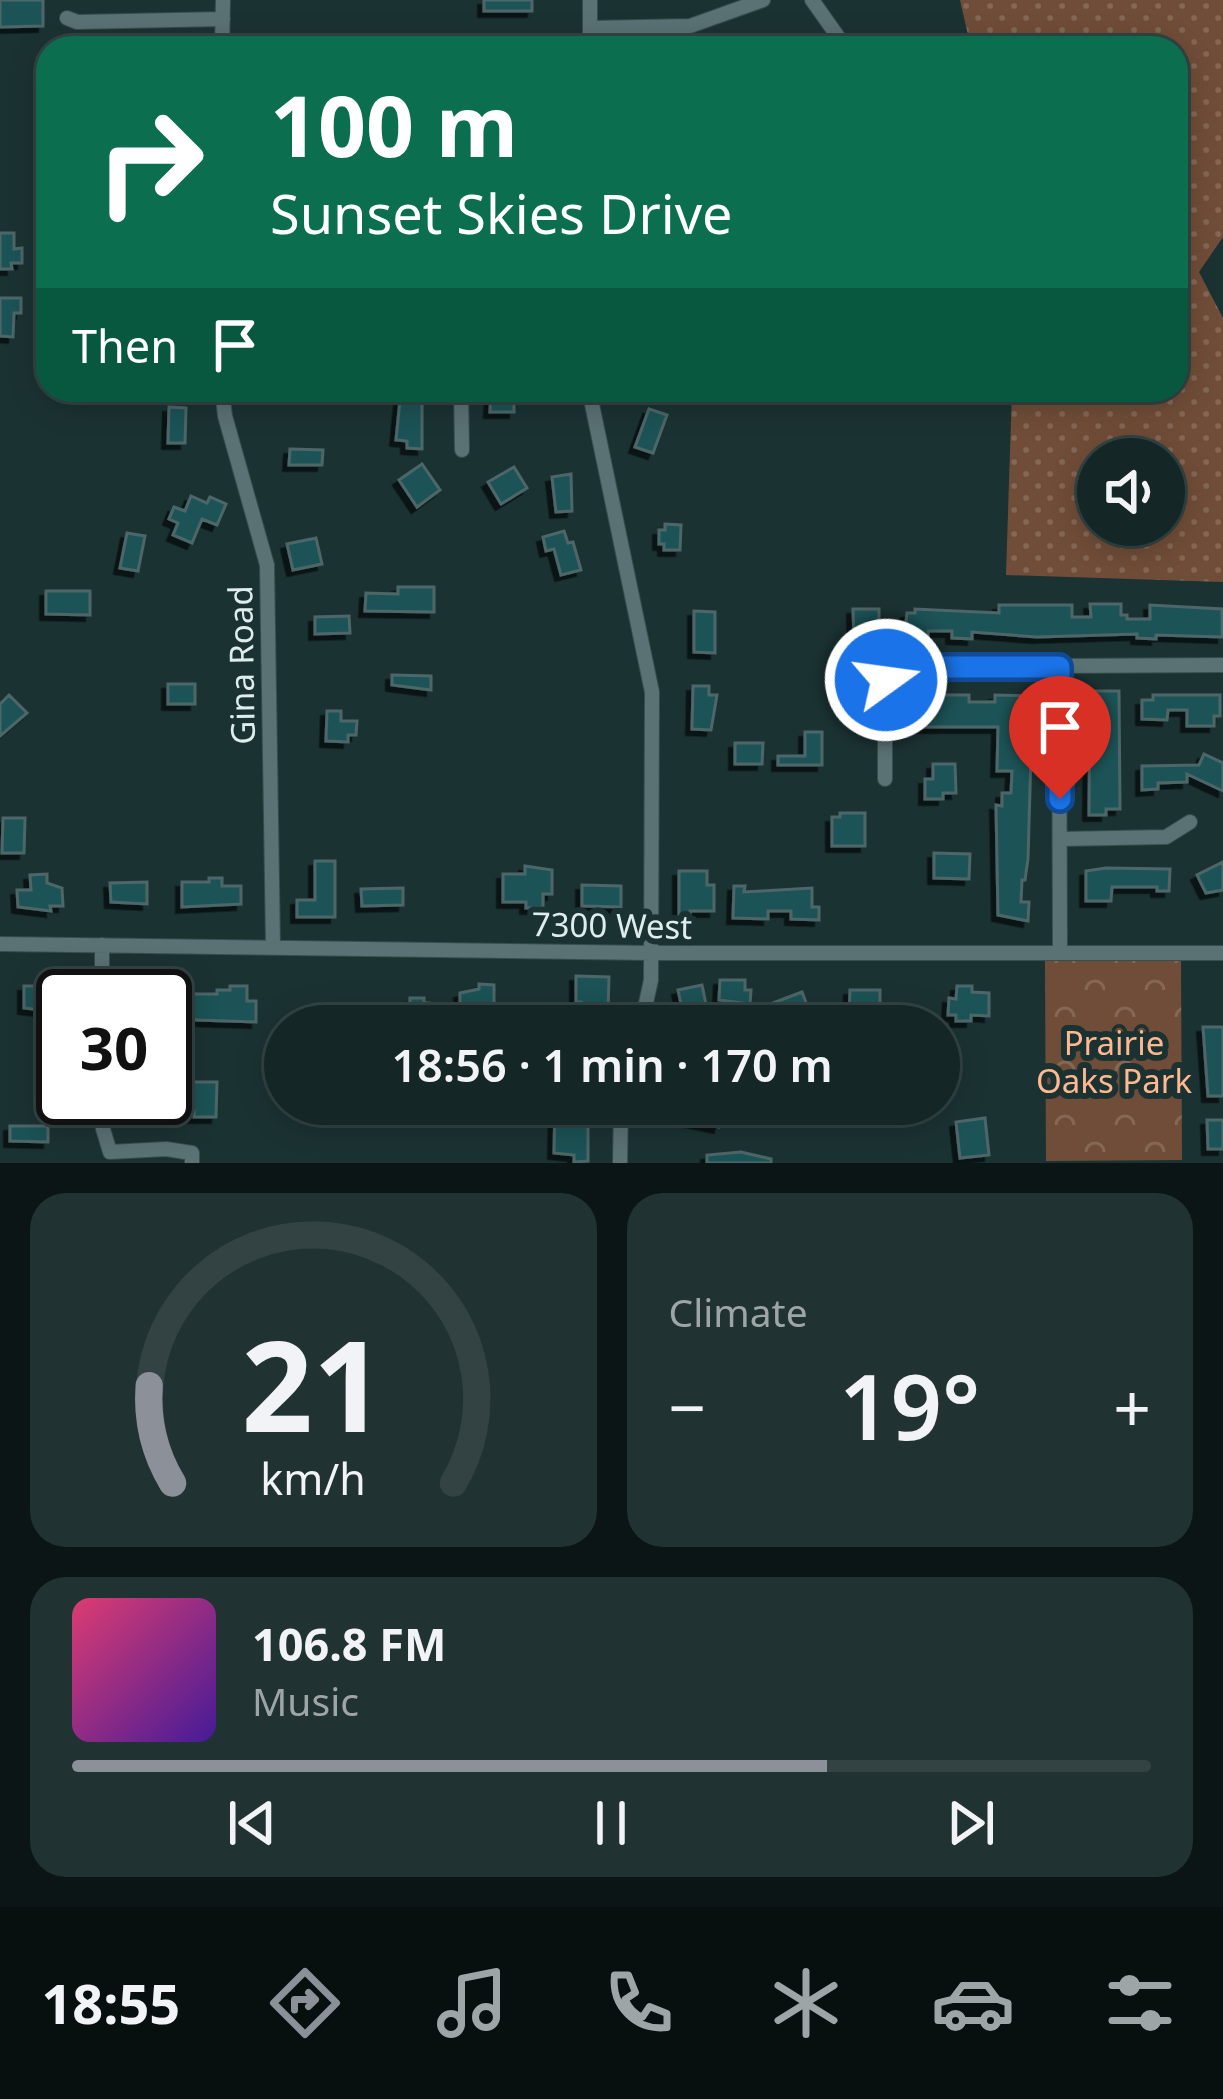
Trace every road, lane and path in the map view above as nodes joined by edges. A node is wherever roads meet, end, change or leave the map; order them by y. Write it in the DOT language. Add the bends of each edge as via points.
graph roads {
  1 [pos="223,0"];
  2 [pos="590,0"];
  3 [pos="763,0"];
  4 [pos="812,0"];
  5 [pos="67,18"];
  6 [pos="223,20"];
  7 [pos="590,28"];
  8 [pos="223,36"];
  9 [pos="590,36"];
  10 [pos="838,36"];
  11 [pos="223,402"];
  12 [pos="461,402"];
  13 [pos="592,402"];
  14 [pos="462,450"];
  15 [pos="1223,665"];
  16 [pos="1059,667"];
  17 [pos="885,779"];
  18 [pos="1190,822"];
  19 [pos="1060,839"];
  20 [pos="0,944"];
  21 [pos="102,945"];
  22 [pos="273,945"];
  23 [pos="1060,952"];
  24 [pos="1223,952"];
  25 [pos="650,953"];
  26 [pos="102,969"];
  27 [pos="647,1005"];
  28 [pos="103,1125"];
  29 [pos="621,1125"];
  30 [pos="192,1163"];
  31 [pos="620,1163"];
  1 -- 6 [label="street"];
  2 -- 7 [label="street"];
  3 -- 7 [label="street" via="690,26"];
  4 -- 10 [label="street"];
  5 -- 6 [label="street"];
  6 -- 8 [label="street"];
  7 -- 9 [label="street"];
  11 -- 22 [label="street, Gina Road" via="267,566"];
  12 -- 14 [label="street"];
  13 -- 25 [label="street" via="652,692"];
  15 -- 16 [label="street"];
  16 -- 17 [label="street" via="892,670 884,688"];
  16 -- 19 [label="street"];
  18 -- 19 [label="street" via="1166,837"];
  19 -- 23 [label="street"];
  20 -- 21 [label="street, 7300 West"];
  21 -- 22 [label="street, 7300 West"];
  21 -- 26 [label="street"];
  22 -- 25 [label="street, 7300 West"];
  23 -- 24 [label="street, 7300 West"];
  23 -- 25 [label="street, 7300 West"];
  25 -- 27 [label="street"];
  28 -- 30 [label="street" via="110,1152 166,1149 192,1153"];
  29 -- 31 [label="street"];
}
